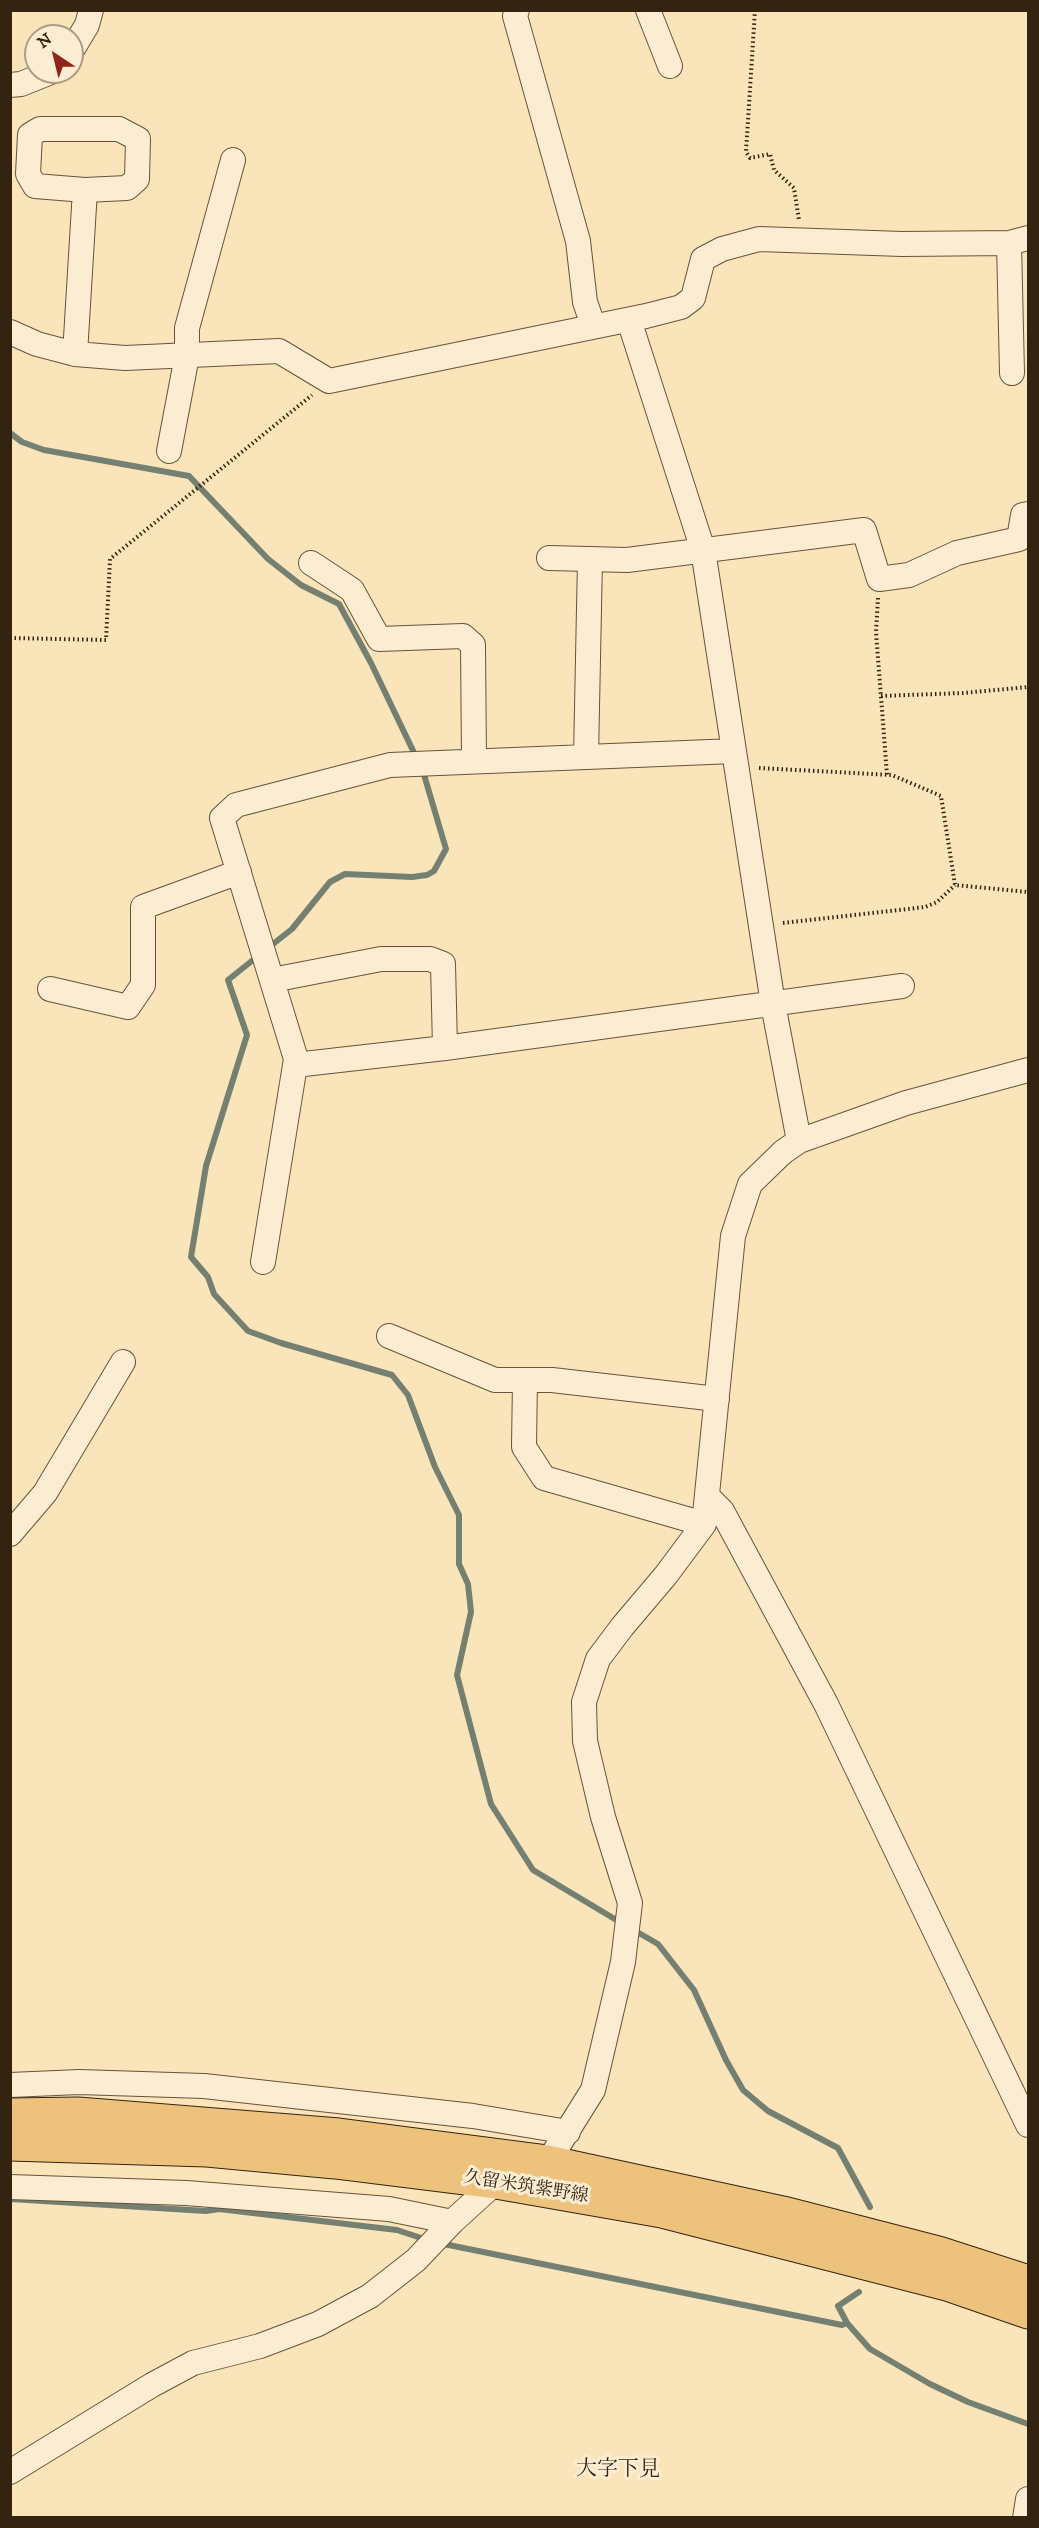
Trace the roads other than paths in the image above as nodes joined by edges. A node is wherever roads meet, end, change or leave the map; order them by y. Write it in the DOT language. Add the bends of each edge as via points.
graph roads {
  1 [pos="91,10"];
  2 [pos="517,10"];
  3 [pos="648,10"];
  4 [pos="84,30"];
  5 [pos="670,66"];
  6 [pos="233,160"];
  7 [pos="85,190"];
  8 [pos="1019,240"];
  9 [pos="629,320"];
  10 [pos="593,326"];
  11 [pos="10,332"];
  12 [pos="75,354"];
  13 [pos="187,356"];
  14 [pos="1012,372"];
  15 [pos="169,451"];
  16 [pos="1029,514"];
  17 [pos="703,550"];
  18 [pos="549,558"];
  19 [pos="590,559"];
  20 [pos="311,563"];
  21 [pos="586,757"];
  22 [pos="736,759"];
  23 [pos="474,761"];
  24 [pos="239,872"];
  25 [pos="272,980"];
  26 [pos="902,986"];
  27 [pos="50,989"];
  28 [pos="773,1004"];
  29 [pos="445,1048"];
  30 [pos="295,1065"];
  31 [pos="1029,1070"];
  32 [pos="799,1141"];
  33 [pos="263,1262"];
  34 [pos="389,1336"];
  35 [pos="123,1362"];
  36 [pos="525,1380"];
  37 [pos="717,1399"];
  38 [pos="707,1496"];
  39 [pos="704,1524"];
  40 [pos="10,1534"];
  41 [pos="10,2085"];
  42 [pos="10,2115"];
  43 [pos="1029,2125"];
  44 [pos="568,2132"];
  45 [pos="10,2144"];
  46 [pos="548,2162"];
  47 [pos="496,2182"];
  48 [pos="10,2187"];
  49 [pos="452,2222"];
  50 [pos="1029,2282"];
  51 [pos="1029,2312"];
  52 [pos="10,2472"];
  53 [pos="1029,2499"];
  54 [pos="1025,2517"];
  1 -- 4 [label="street"];
  2 -- 10 [label="street" via="515,16 578,241 585,303"];
  3 -- 5 [label="street"];
  6 -- 13 [label="street" via="187,328"];
  7 -- 7 [label="street" via="128,188 137,179 138,139 119,129 40,129 30,135 28,174 35,186"];
  7 -- 12 [label="street"];
  8 -- 9 [label="street" via="902,243 759,239 722,249 703,259 693,298 681,307"];
  8 -- 14 [label="street"];
  9 -- 10 [label="street"];
  9 -- 17 [label="street"];
  10 -- 13 [label="street" via="329,381 279,351"];
  11 -- 12 [label="street"];
  12 -- 13 [label="street" via="125,358"];
  13 -- 15 [label="street"];
  16 -- 17 [label="street" via="1023,515 1019,539 957,553 909,575 879,579 864,530"];
  17 -- 19 [label="street" via="627,560"];
  17 -- 22 [label="street"];
  18 -- 19 [label="street"];
  19 -- 21 [label="street"];
  20 -- 23 [label="street" via="352,590 379,639 463,636 473,645"];
  21 -- 22 [label="street"];
  21 -- 23 [label="street"];
  22 -- 28 [label="street"];
  23 -- 24 [label="street" via="390,765 236,805 222,818"];
  24 -- 25 [label="street"];
  24 -- 27 [label="street" via="142,907 142,985 128,1007"];
  25 -- 29 [label="street" via="381,959 430,959 443,964"];
  25 -- 30 [label="street"];
  26 -- 28 [label="street"];
  28 -- 29 [label="street"];
  28 -- 32 [label="street"];
  29 -- 30 [label="street"];
  30 -- 33 [label="street"];
  31 -- 32 [label="street" via="906,1103"];
  32 -- 37 [label="street" via="750,1184 733,1236"];
  34 -- 36 [label="street" via="495,1380"];
  35 -- 40 [label="street" via="45,1493"];
  36 -- 37 [label="street"];
  36 -- 39 [label="street" via="524,1447 544,1478"];
  37 -- 38 [label="street"];
  38 -- 39 [label="street"];
  38 -- 43 [label="street" via="722,1511 826,1704"];
  39 -- 44 [label="street" via="598,1659 584,1702 585,1741 630,1903 622,1962 593,2090"];
  41 -- 44 [label="street" via="79,2082 204,2086 462,2114"];
  42 -- 46 [label="main road, 久留米筑紫野線" via="78,2114 339,2135"];
  44 -- 46 [label="street"];
  45 -- 47 [label="main road, 久留米筑紫野線" via="207,2150"];
  46 -- 50 [label="main road, 久留米筑紫野線" via="783,2213 938,2253"];
  47 -- 49 [label="street"];
  47 -- 51 [label="main road, 久留米筑紫野線" via="662,2211 947,2284"];
  48 -- 49 [label="street" via="276,2200 389,2209"];
  49 -- 52 [label="street" via="416,2260 370,2296 318,2324 260,2346 193,2363"];
  53 -- 54 [label="street"];
}
